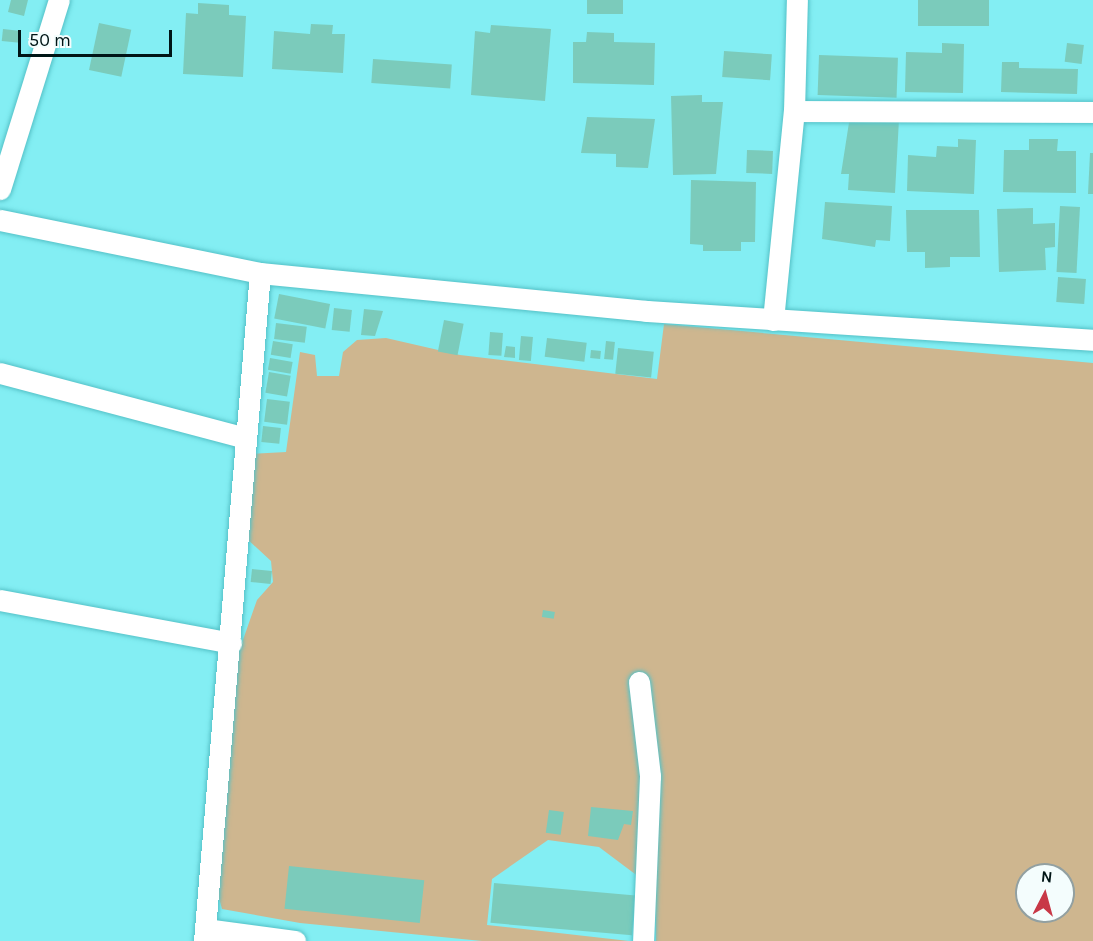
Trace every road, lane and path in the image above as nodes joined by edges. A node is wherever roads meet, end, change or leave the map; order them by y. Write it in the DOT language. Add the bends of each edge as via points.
graph roads {
  1 [pos="59,0"];
  2 [pos="797,0"];
  3 [pos="794,111"];
  4 [pos="1093,112"];
  5 [pos="0,189"];
  6 [pos="0,220"];
  7 [pos="260,273"];
  8 [pos="773,320"];
  9 [pos="1093,340"];
  10 [pos="0,373"];
  11 [pos="243,437"];
  12 [pos="0,600"];
  13 [pos="231,643"];
  14 [pos="639,682"];
  15 [pos="205,935"];
  16 [pos="295,941"];
  17 [pos="643,941"];
  1 -- 5 [label="street"];
  2 -- 3 [label="street"];
  3 -- 4 [label="street"];
  3 -- 8 [label="street"];
  6 -- 7 [label="street"];
  7 -- 8 [label="street"];
  7 -- 11 [label="street"];
  8 -- 9 [label="street"];
  10 -- 11 [label="street"];
  11 -- 13 [label="street"];
  12 -- 13 [label="street"];
  13 -- 15 [label="street"];
  14 -- 17 [label="street" via="650,776"];
  15 -- 16 [label="street"];
}
